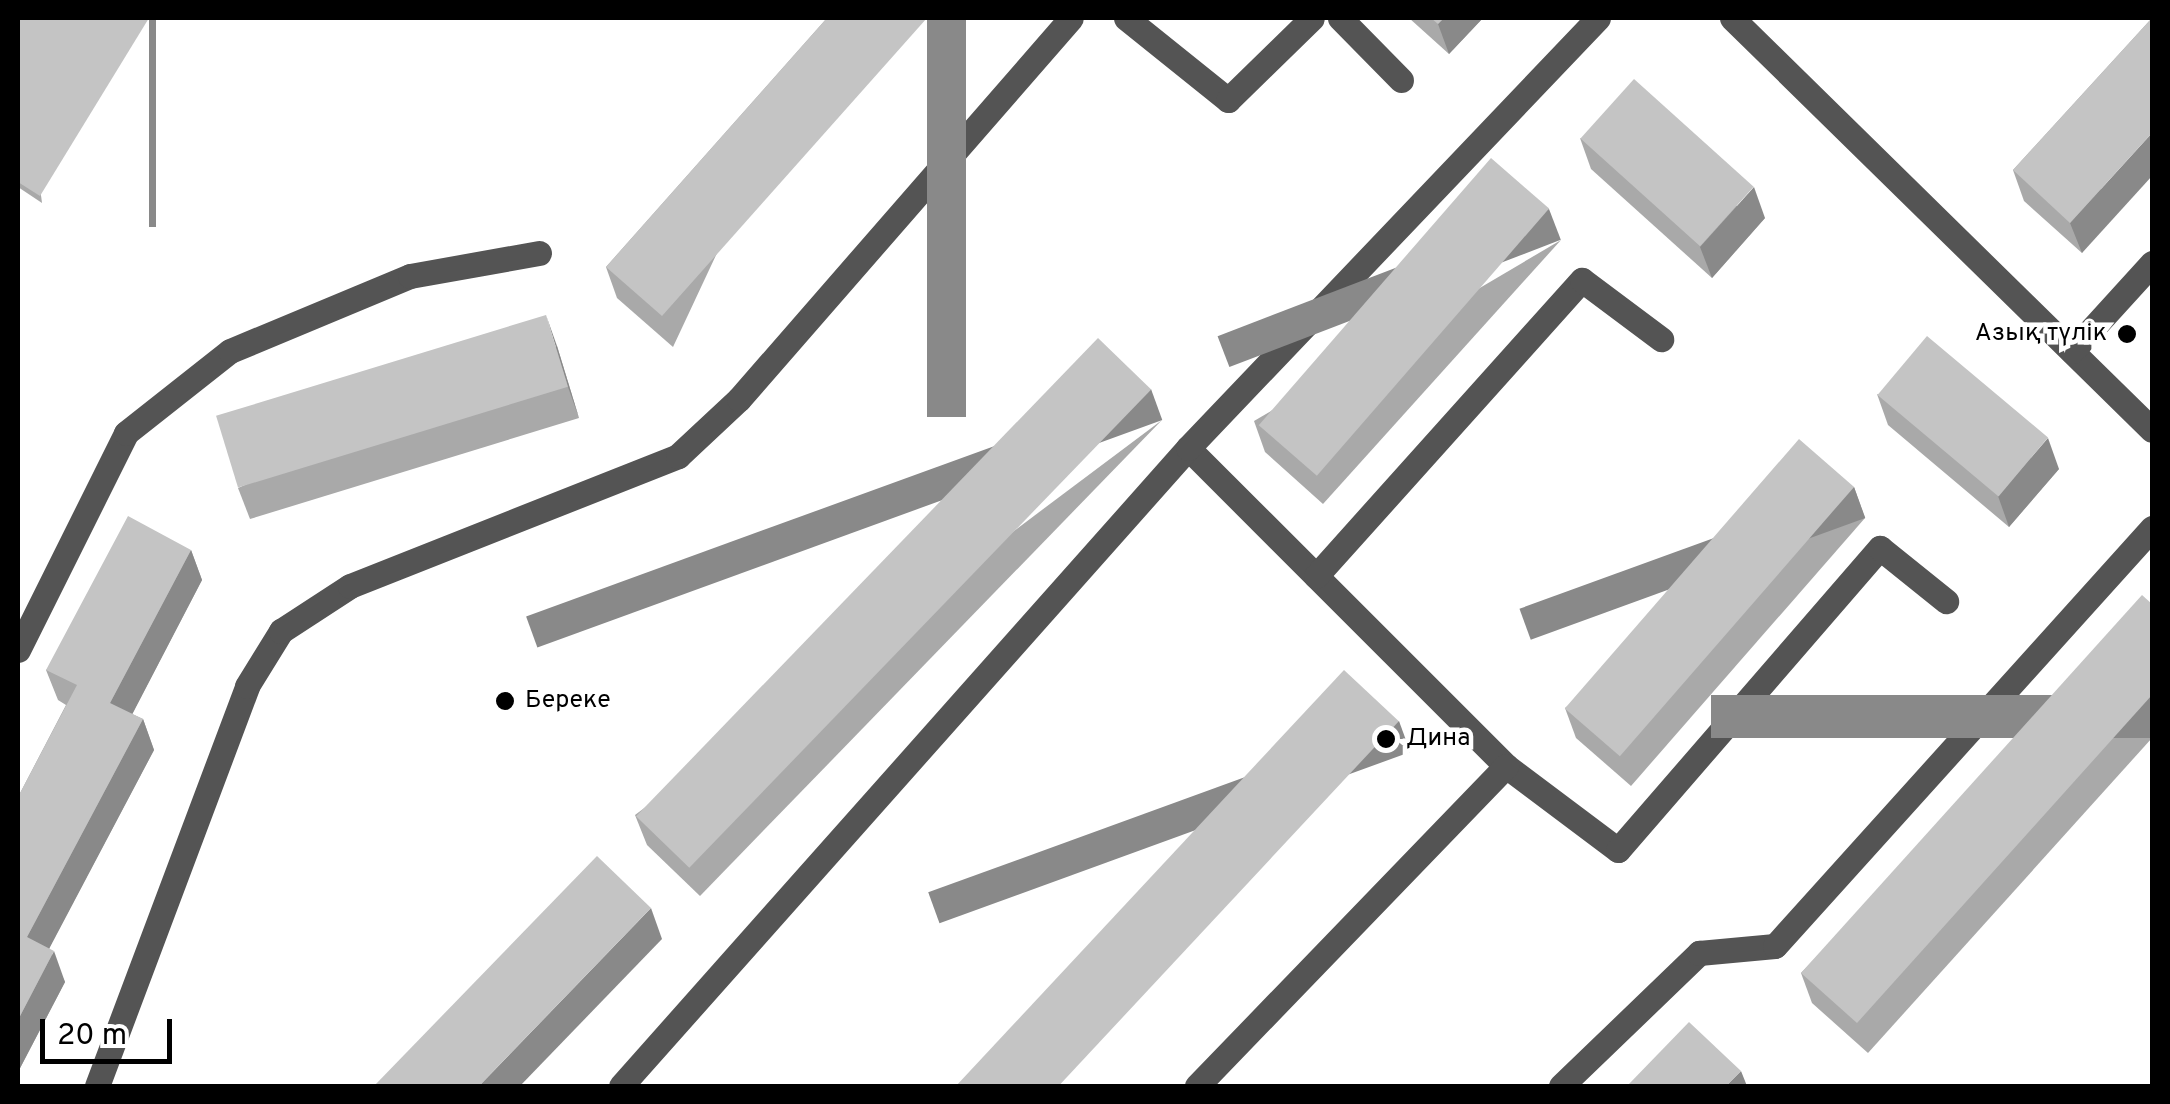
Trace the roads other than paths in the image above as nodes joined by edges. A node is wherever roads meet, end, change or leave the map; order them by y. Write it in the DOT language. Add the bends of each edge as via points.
graph roads {
  1 [pos="1071,18"];
  2 [pos="1126,18"];
  3 [pos="1312,18"];
  4 [pos="1340,18"];
  5 [pos="1598,18"];
  6 [pos="1732,18"];
  7 [pos="1401,80"];
  8 [pos="539,252"];
  9 [pos="2152,263"];
  10 [pos="1661,339"];
  11 [pos="2072,351"];
  12 [pos="2152,430"];
  13 [pos="1188,448"];
  14 [pos="2152,528"];
  15 [pos="1316,576"];
  16 [pos="1946,601"];
  17 [pos="18,650"];
  18 [pos="1506,766"];
  19 [pos="97,1086"];
  20 [pos="620,1086"];
  21 [pos="1197,1086"];
  22 [pos="1562,1086"];
  1 -- 19 [label="street" via="738,399 678,456 350,586 281,631 247,686"];
  2 -- 3 [label="street" via="1228,100"];
  4 -- 7 [label="street"];
  5 -- 13 [label="street"];
  6 -- 11 [label="street"];
  8 -- 17 [label="street" via="410,276 230,351 126,433"];
  9 -- 11 [label="street"];
  10 -- 15 [label="street" via="1582,280"];
  11 -- 12 [label="street"];
  13 -- 15 [label="street"];
  13 -- 20 [label="street"];
  14 -- 22 [label="street" via="1776,946 1699,953"];
  15 -- 18 [label="street"];
  16 -- 18 [label="street" via="1880,548 1618,850"];
  18 -- 21 [label="street"];
}
